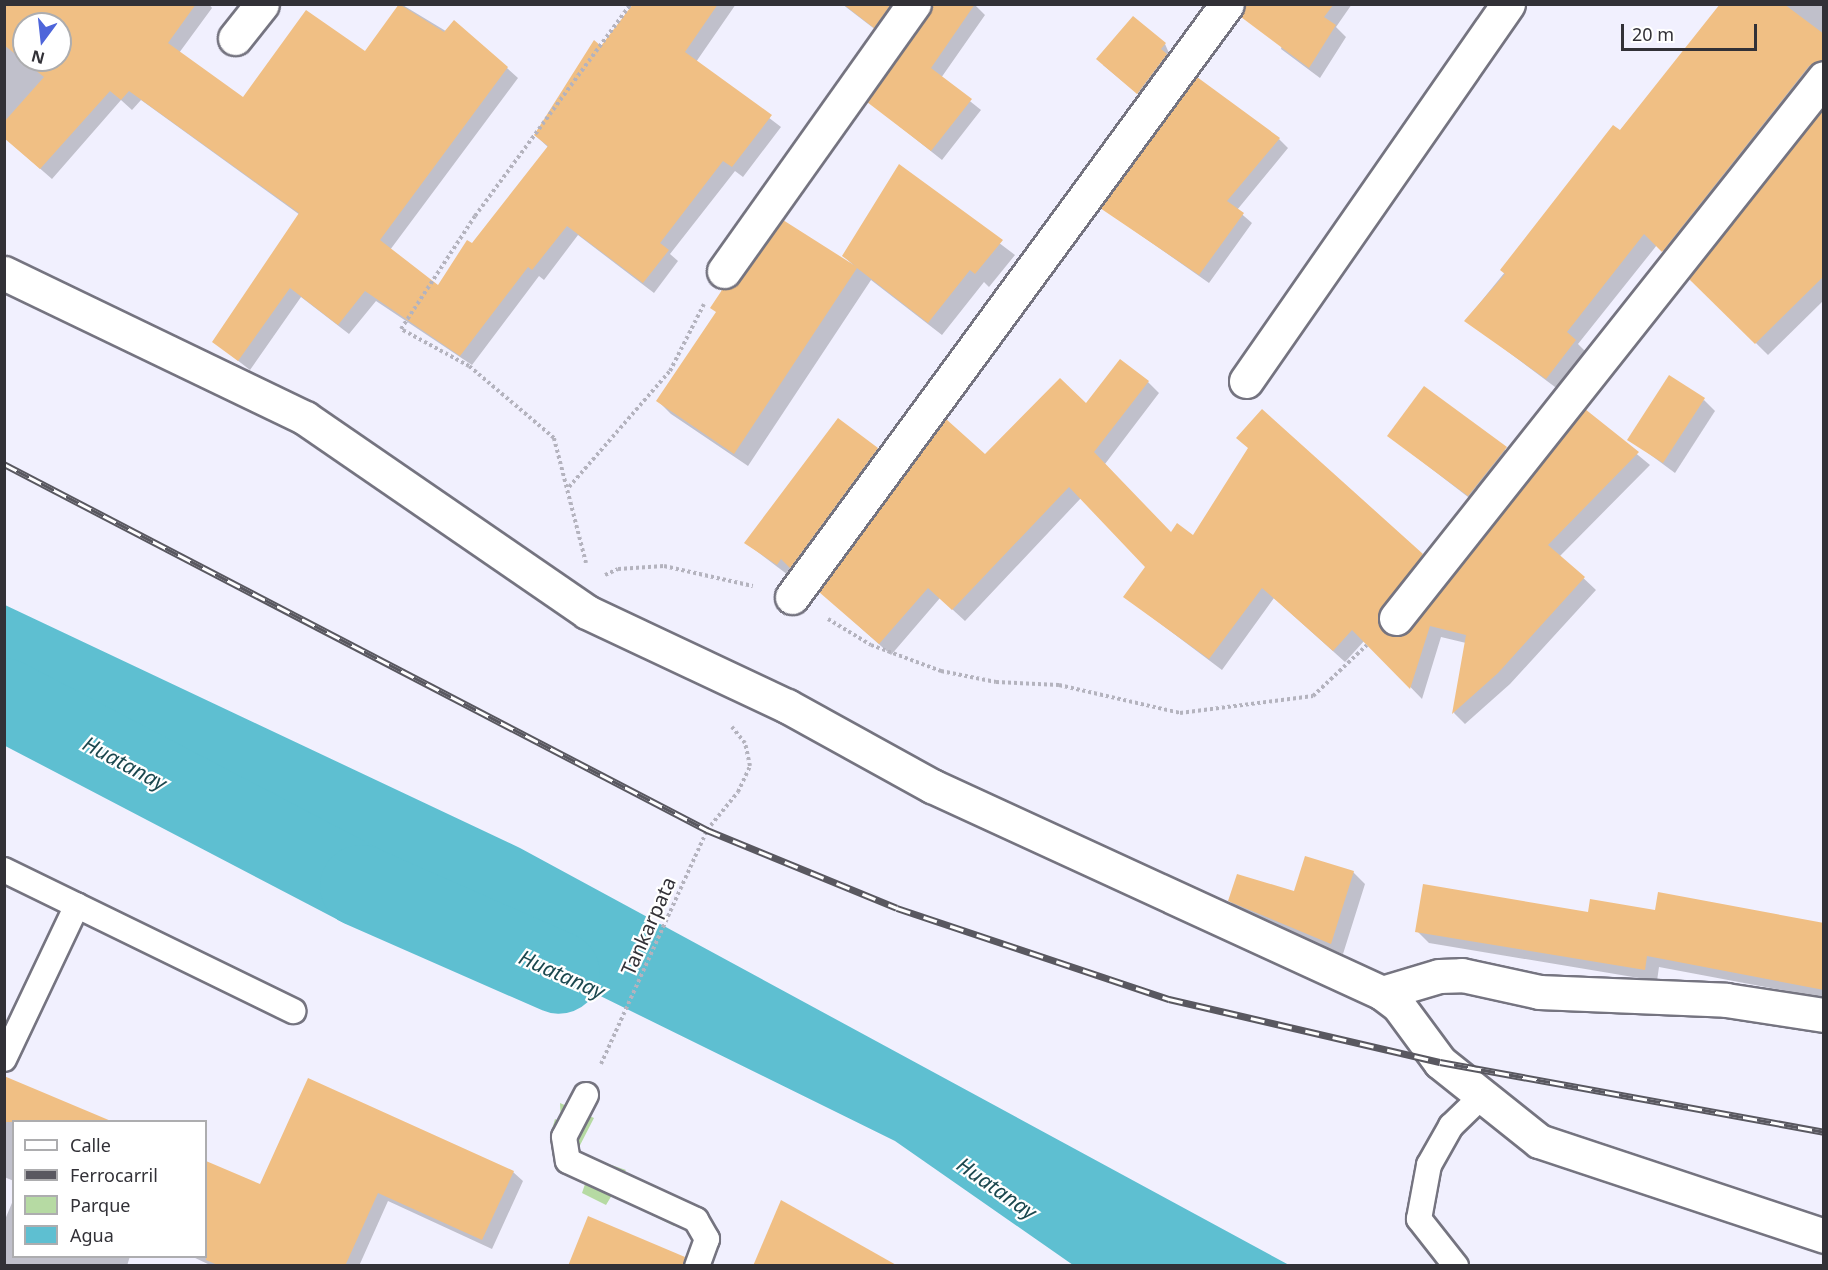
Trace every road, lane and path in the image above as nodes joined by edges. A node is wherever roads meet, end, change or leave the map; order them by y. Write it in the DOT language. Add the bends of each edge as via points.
graph roads {
  1 [pos="262,4"];
  2 [pos="631,4"];
  3 [pos="914,4"];
  4 [pos="1227,4"];
  5 [pos="1508,4"];
  6 [pos="235,38"];
  7 [pos="1824,78"];
  8 [pos="724,271"];
  9 [pos="4,273"];
  10 [pos="1246,381"];
  11 [pos="568,487"];
  12 [pos="792,597"];
  13 [pos="587,598"];
  14 [pos="1396,618"];
  15 [pos="713,673"];
  16 [pos="4,870"];
  17 [pos="77,905"];
  18 [pos="1382,993"];
  19 [pos="293,1011"];
  20 [pos="1824,1015"];
  21 [pos="4,1059"];
  22 [pos="586,1095"];
  23 [pos="1480,1098"];
  24 [pos="1824,1236"];
  25 [pos="697,1266"];
  26 [pos="1456,1266"];
  1 -- 6 [label="street"];
  2 -- 11 [label="path" via="475,216 401,329 469,366 532,415 554,438"];
  3 -- 8 [label="street"];
  4 -- 12 [label="street"];
  5 -- 10 [label="street"];
  7 -- 14 [label="street" via="1637,307"];
  8 -- 11 [label="path" via="676,362"];
  9 -- 13 [label="street" via="305,418"];
  11 -- 13 [label="path" via="586,548"];
  12 -- 13 [label="path" via="694,569 664,566 618,569"];
  12 -- 14 [label="path" via="871,645 941,671 996,682 1059,685 1180,713 1313,696"];
  13 -- 15 [label="street"];
  15 -- 18 [label="street" via="787,706 932,786"];
  15 -- 22 [label="path, Tankarpata" via="725,718 745,743 750,766 738,792 712,820"];
  16 -- 17 [label="lane"];
  17 -- 19 [label="lane"];
  17 -- 21 [label="lane"];
  18 -- 20 [label="street" via="1439,976 1462,975 1539,992 1708,999"];
  18 -- 23 [label="street" via="1398,1005 1440,1062"];
  22 -- 25 [label="lane" via="564,1137 568,1161 696,1220 707,1239"];
  23 -- 24 [label="street" via="1539,1141 1576,1157"];
  23 -- 26 [label="lane" via="1451,1126 1429,1165 1419,1219"];
}
